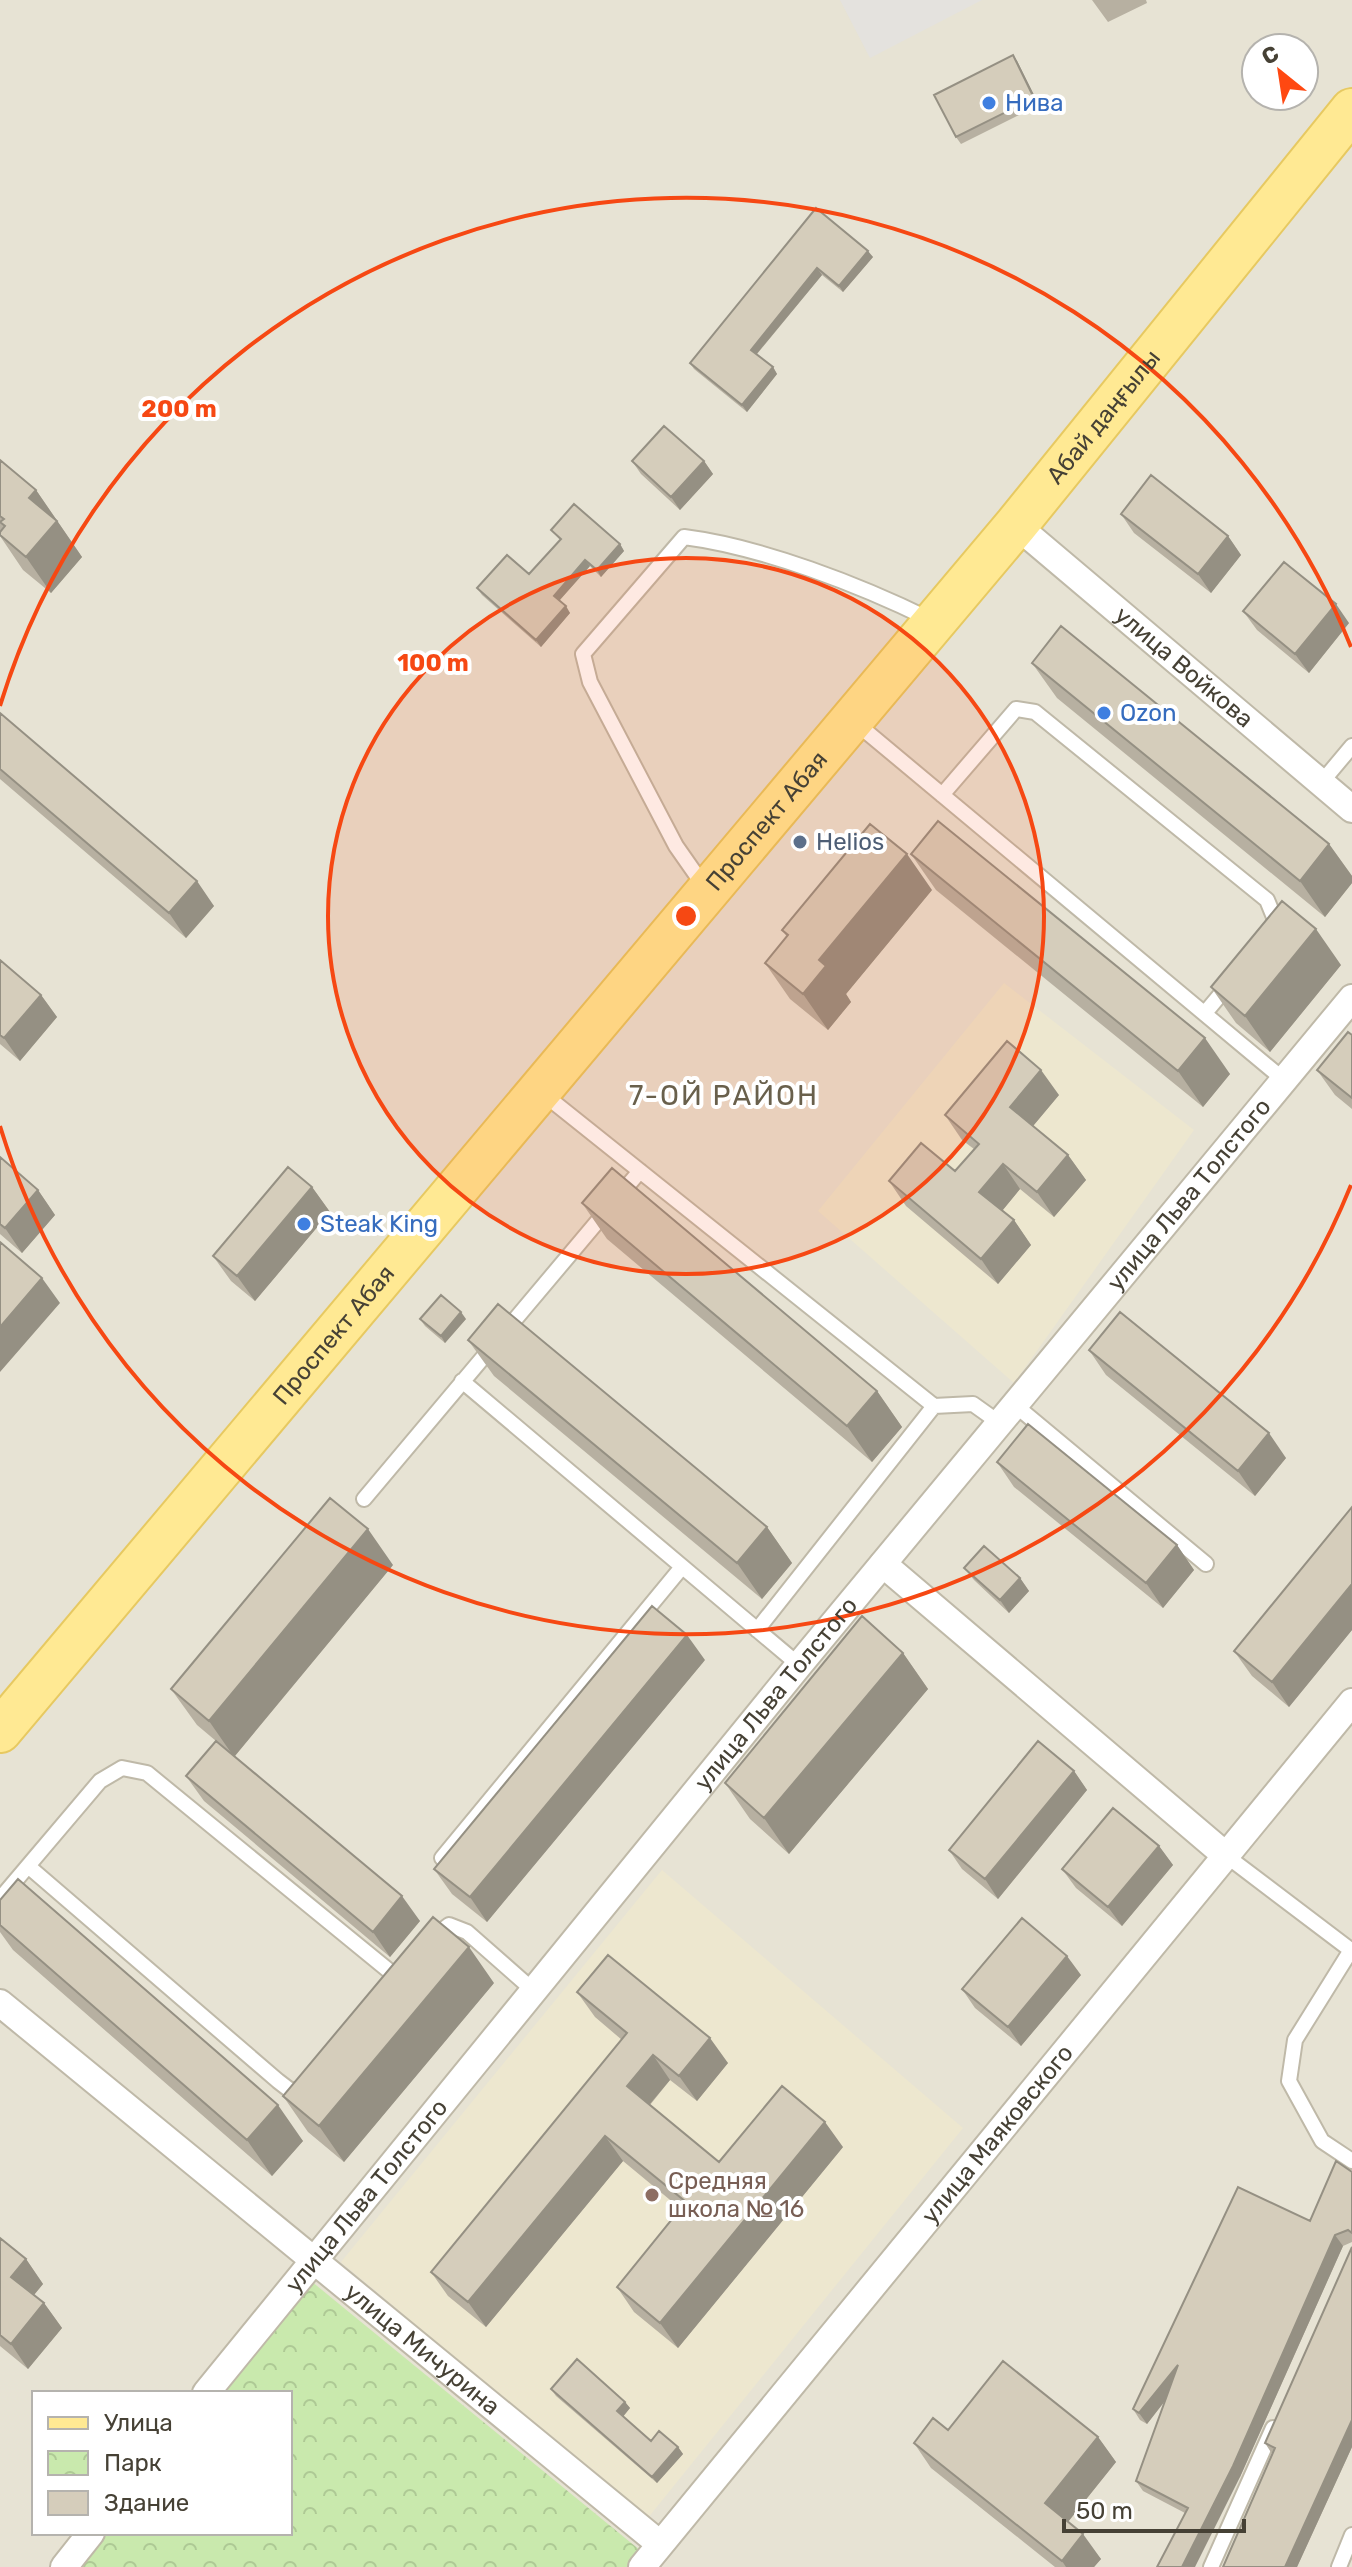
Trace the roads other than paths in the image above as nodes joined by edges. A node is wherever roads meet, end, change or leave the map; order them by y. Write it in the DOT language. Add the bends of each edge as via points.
graph roads {
  1 [pos="1352,110"];
  2 [pos="1016,525"];
  3 [pos="935,622"];
  4 [pos="852,720"];
  5 [pos="1352,746"];
  6 [pos="1321,783"];
  7 [pos="942,795"];
  8 [pos="1352,809"];
  9 [pos="708,892"];
  10 [pos="1259,947"];
  11 [pos="1241,969"];
  12 [pos="1352,998"];
  13 [pos="1205,1013"];
  14 [pos="1284,1080"];
  15 [pos="541,1092"];
  16 [pos="640,1171"];
  17 [pos="462,1381"];
  18 [pos="934,1406"];
  19 [pos="1008,1415"];
  20 [pos="364,1499"];
  21 [pos="883,1564"];
  22 [pos="1206,1564"];
  23 [pos="682,1567"];
  24 [pos="757,1630"];
  25 [pos="799,1665"];
  26 [pos="1352,1702"];
  27 [pos="0,1731"];
  28 [pos="1224,1854"];
  29 [pos="442,1858"];
  30 [pos="28,1866"];
  31 [pos="0,1899"];
  32 [pos="424,1948"];
  33 [pos="1352,1950"];
  34 [pos="389,1991"];
  35 [pos="534,1991"];
  36 [pos="0,2003"];
  37 [pos="319,2075"];
  38 [pos="1352,2161"];
  39 [pos="315,2260"];
  40 [pos="208,2391"];
  41 [pos="1282,2409"];
  42 [pos="89,2535"];
  43 [pos="1352,2535"];
  44 [pos="660,2544"];
  45 [pos="64,2567"];
  46 [pos="642,2567"];
  47 [pos="1211,2567"];
  48 [pos="1339,2567"];
  1 -- 2 [label="main road, Абай даңғылы"];
  2 -- 3 [label="main road, Абай даңғылы"];
  2 -- 6 [label="street, улица Войкова"];
  3 -- 4 [label="main road, Абай даңғылы"];
  3 -- 9 [label="lane" via="882,595 718,541 684,537 583,654 590,682 676,846"];
  4 -- 7 [label="lane"];
  4 -- 9 [label="main road, Проспект Абая"];
  5 -- 6 [label="lane"];
  6 -- 8 [label="street, улица Войкова"];
  7 -- 10 [label="lane" via="1016,709 1035,712 1267,900 1276,922"];
  7 -- 13 [label="lane"];
  9 -- 15 [label="main road, Проспект Абая"];
  11 -- 13 [label="lane"];
  12 -- 14 [label="street, улица Льва Толстого"];
  13 -- 14 [label="lane"];
  14 -- 19 [label="street, улица Льва Толстого"];
  15 -- 16 [label="lane"];
  15 -- 27 [label="main road, Проспект Абая"];
  16 -- 17 [label="lane"];
  16 -- 18 [label="lane"];
  17 -- 20 [label="lane"];
  17 -- 23 [label="lane"];
  18 -- 19 [label="lane" via="973,1404"];
  18 -- 24 [label="lane"];
  19 -- 21 [label="street, улица Льва Толстого"];
  19 -- 22 [label="lane"];
  21 -- 25 [label="street, улица Льва Толстого"];
  21 -- 28 [label="street"];
  23 -- 24 [label="lane"];
  23 -- 29 [label="lane"];
  24 -- 25 [label="lane"];
  25 -- 35 [label="street, улица Льва Толстого"];
  26 -- 28 [label="street, улица Маяковского"];
  28 -- 33 [label="lane"];
  28 -- 44 [label="street, улица Маяковского"];
  30 -- 31 [label="lane"];
  30 -- 34 [label="lane" via="100,1781 122,1768 147,1773 403,1974"];
  30 -- 37 [label="lane" via="291,2091 309,2087"];
  32 -- 35 [label="lane" via="449,1925 467,1932"];
  33 -- 38 [label="lane" via="1295,2040 1289,2081 1322,2141"];
  35 -- 39 [label="street, улица Льва Толстого"];
  36 -- 39 [label="street, улица Мичурина"];
  39 -- 40 [label="street, улица Льва Толстого"];
  39 -- 44 [label="street, улица Мичурина"];
  41 -- 47 [label="lane"];
  42 -- 45 [label="street"];
  43 -- 48 [label="lane"];
  44 -- 46 [label="street, улица Маяковского"];
}
